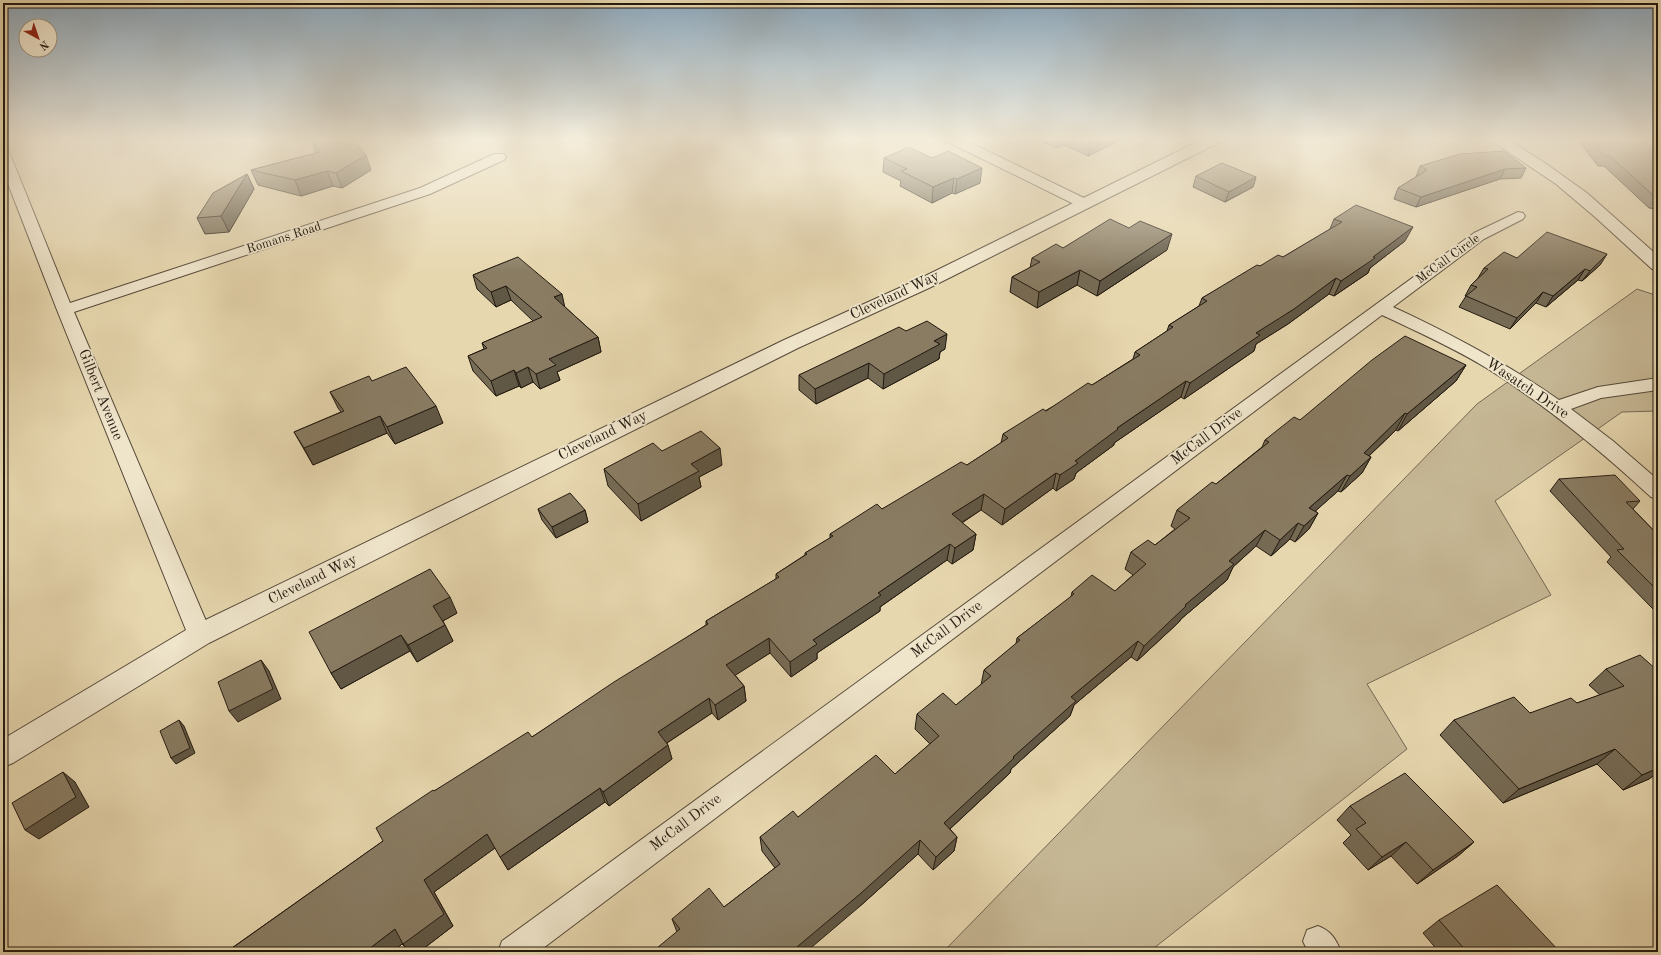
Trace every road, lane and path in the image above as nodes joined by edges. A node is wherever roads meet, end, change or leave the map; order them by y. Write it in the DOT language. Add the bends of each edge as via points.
graph roads {
  1 [pos="15,184"];
  2 [pos="441,184"];
  3 [pos="1044,184"];
  4 [pos="1127,184"];
  5 [pos="1564,184"];
  6 [pos="1086,204"];
  7 [pos="1518,216"];
  8 [pos="1658,264"];
  9 [pos="1381,308"];
  10 [pos="65,310"];
  11 [pos="1658,384"];
  12 [pos="1556,407"];
  13 [pos="1658,492"];
  14 [pos="200,635"];
  15 [pos="3,754"];
  16 [pos="513,952"];
  1 -- 10 [label="street, Gilbert Avenue"];
  2 -- 10 [label="street, Romans Road"];
  3 -- 6 [label="street"];
  4 -- 6 [label="street, Cleveland Way"];
  5 -- 8 [label="street"];
  6 -- 14 [label="street, Cleveland Way" via="923,284 791,344"];
  7 -- 9 [label="street, McCall Circle" via="1479,236"];
  9 -- 12 [label="street, Wasatch Drive" via="1434,332"];
  9 -- 16 [label="street, McCall Drive"];
  10 -- 14 [label="street, Gilbert Avenue"];
  11 -- 12 [label="street" via="1598,393"];
  12 -- 13 [label="street, Wasatch Drive" via="1630,465"];
  14 -- 15 [label="street, Cleveland Way"];
}
